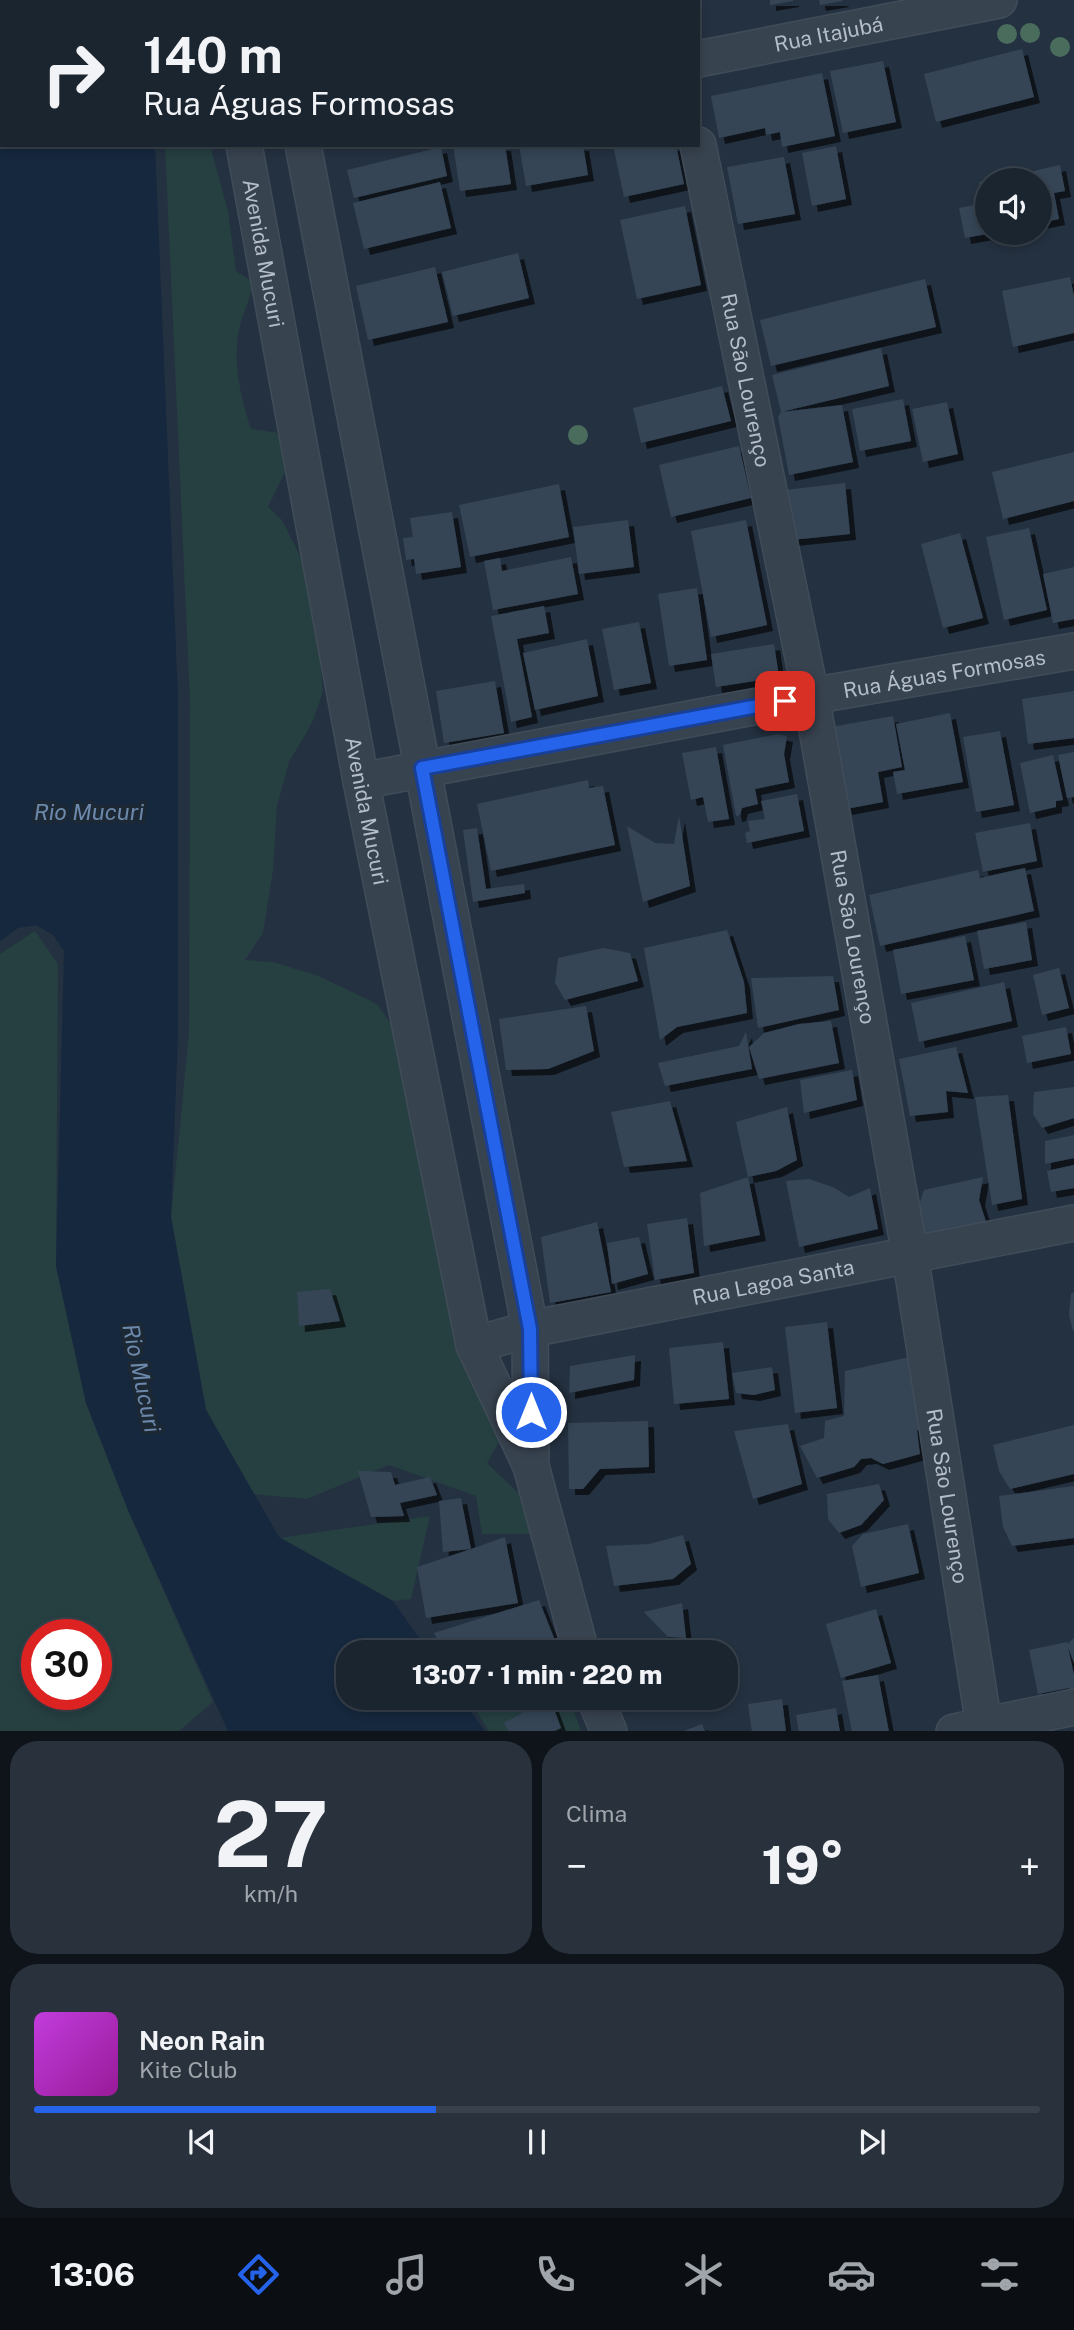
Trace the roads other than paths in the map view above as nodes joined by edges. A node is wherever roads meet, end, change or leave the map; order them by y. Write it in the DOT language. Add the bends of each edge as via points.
graph roads {
  1 [pos="999,0"];
  2 [pos="700,59"];
  3 [pos="271,147"];
  4 [pos="303,147"];
  5 [pos="698,147"];
  6 [pos="245,150"];
  7 [pos="1074,651"];
  8 [pos="811,696"];
  9 [pos="422,768"];
  10 [pos="361,780"];
  11 [pos="1074,1223"];
  12 [pos="910,1255"];
  13 [pos="530,1329"];
  14 [pos="474,1345"];
  15 [pos="531,1466"];
  16 [pos="578,1640"];
  17 [pos="1074,1707"];
  18 [pos="600,1710"];
  19 [pos="974,1729"];
  20 [pos="608,1731"];
  1 -- 2 [label="street, Rua Itajubá"];
  3 -- 6 [label="street"];
  4 -- 9 [label="street, Avenida Mucuri"];
  5 -- 8 [label="street, Rua São Lourenço"];
  6 -- 10 [label="street, Avenida Mucuri"];
  7 -- 8 [label="street, Rua Águas Formosas"];
  8 -- 9 [label="street, Rua Águas Formosas"];
  8 -- 12 [label="street, Rua São Lourenço"];
  9 -- 10 [label="street, Rua Águas Formosas"];
  9 -- 13 [label="street, Avenida Mucuri"];
  10 -- 14 [label="street, Avenida Mucuri"];
  11 -- 12 [label="street, Rua Lagoa Santa"];
  12 -- 13 [label="street, Rua Lagoa Santa"];
  12 -- 19 [label="street, Rua São Lourenço"];
  13 -- 14 [label="street, Rua Lagoa Santa"];
  13 -- 15 [label="street, Avenida Mucuri"];
  14 -- 15 [label="street, Avenida Mucuri"];
  15 -- 16 [label="street, Avenida Mucuri"];
  17 -- 19 [label="street"];
  18 -- 20 [label="street"];
}
